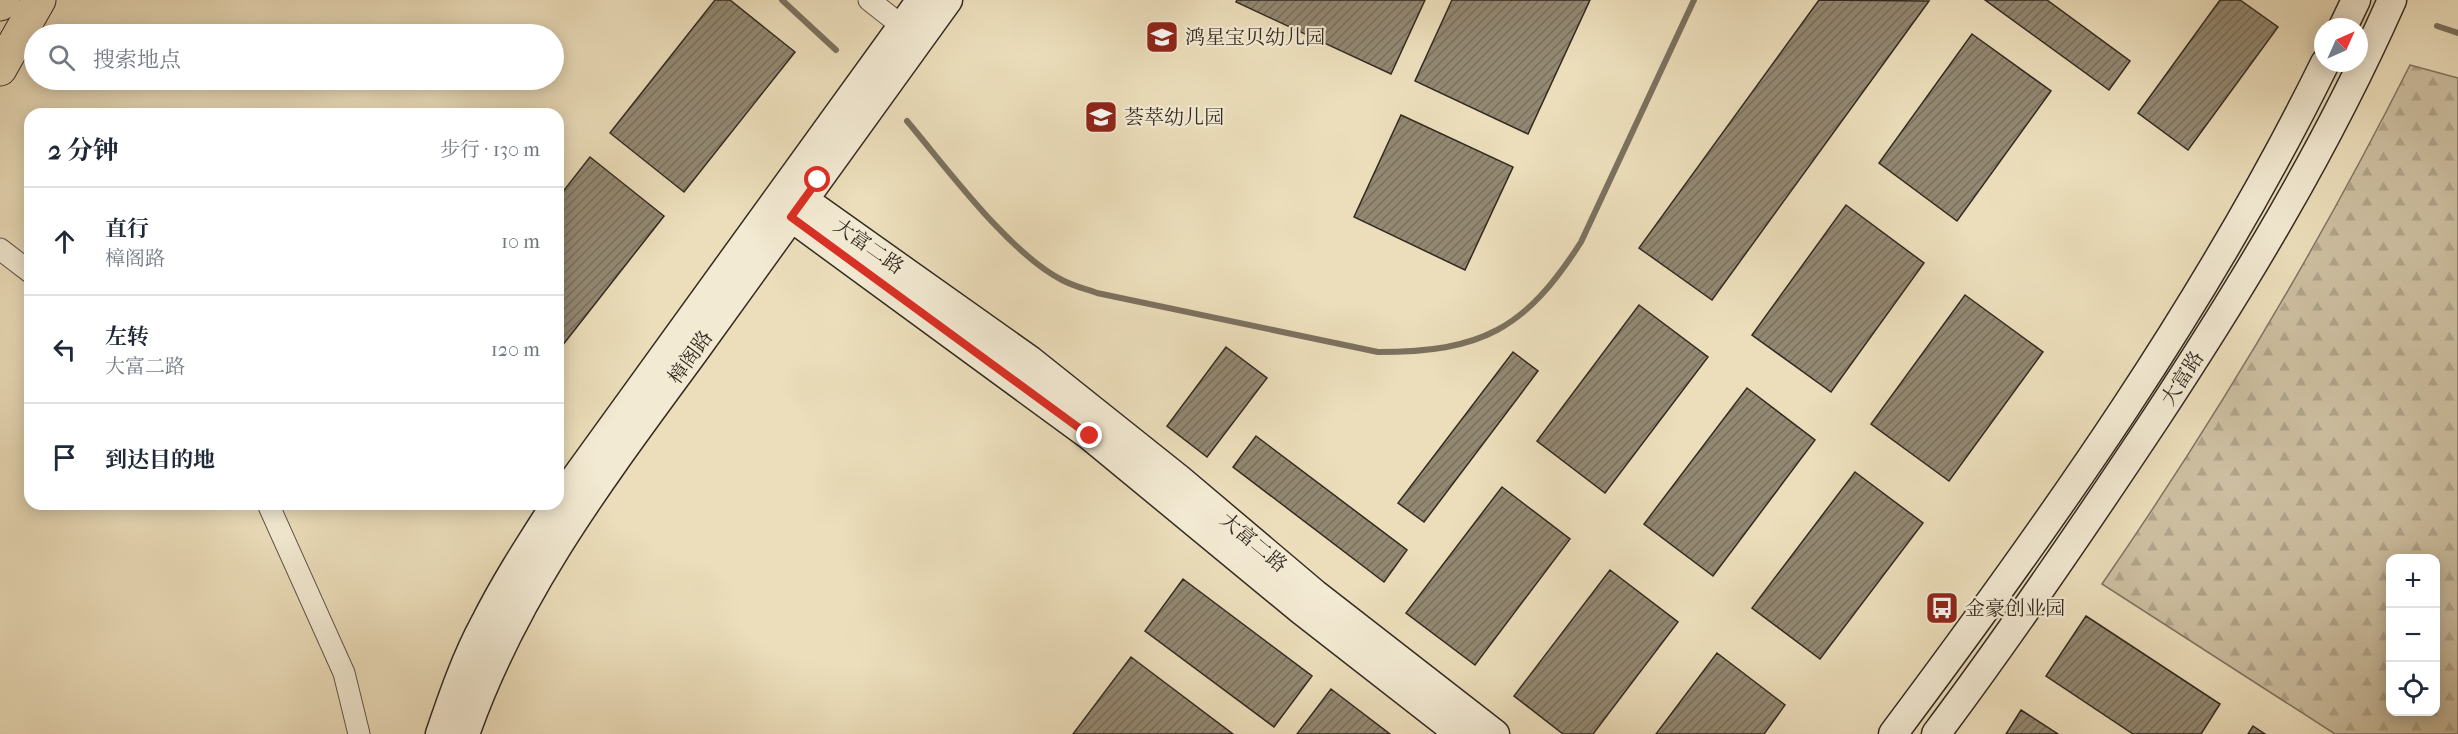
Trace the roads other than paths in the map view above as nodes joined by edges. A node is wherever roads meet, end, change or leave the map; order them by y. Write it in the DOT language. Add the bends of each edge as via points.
graph roads {
  1 [pos="3,0"];
  2 [pos="39,0"];
  3 [pos="869,0"];
  4 [pos="921,0"];
  5 [pos="948,0"];
  6 [pos="2356,0"];
  7 [pos="2392,0"];
  8 [pos="0,4"];
  9 [pos="2347,18"];
  10 [pos="25,24"];
  11 [pos="902,26"];
  12 [pos="24,27"];
  13 [pos="0,69"];
  14 [pos="2320,72"];
  15 [pos="792,204"];
  16 [pos="0,249"];
  17 [pos="24,267"];
  18 [pos="564,494"];
  19 [pos="271,510"];
  20 [pos="552,510"];
  21 [pos="359,734"];
  22 [pos="440,734"];
  23 [pos="465,734"];
  24 [pos="1460,734"];
  25 [pos="1495,734"];
  26 [pos="1893,734"];
  27 [pos="1936,734"];
  1 -- 8 [label="highway"];
  2 -- 10 [label="highway"];
  3 -- 11 [label="street"];
  4 -- 11 [label="street, 樟阁路"];
  5 -- 15 [label="street, 樟阁路"];
  6 -- 9 [label="street"];
  7 -- 27 [label="street, 大富路" via="2332,125 2259,258 2099,505"];
  11 -- 15 [label="street, 樟阁路"];
  12 -- 13 [label="highway"];
  14 -- 26 [label="street, 大富路" via="2230,241 2152,371 2076,484"];
  15 -- 18 [label="street, 樟阁路"];
  15 -- 23 [label="street, 樟阁路" via="574,517 507,632"];
  15 -- 24 [label="street, 大富二路" via="1090,436 1301,610"];
  15 -- 25 [label="street, 大富二路" via="1031,362 1179,479 1315,594"];
  16 -- 17 [label="street"];
  19 -- 21 [label="street" via="344,673"];
  20 -- 22 [label="street, 樟阁路" via="484,624"];
}
